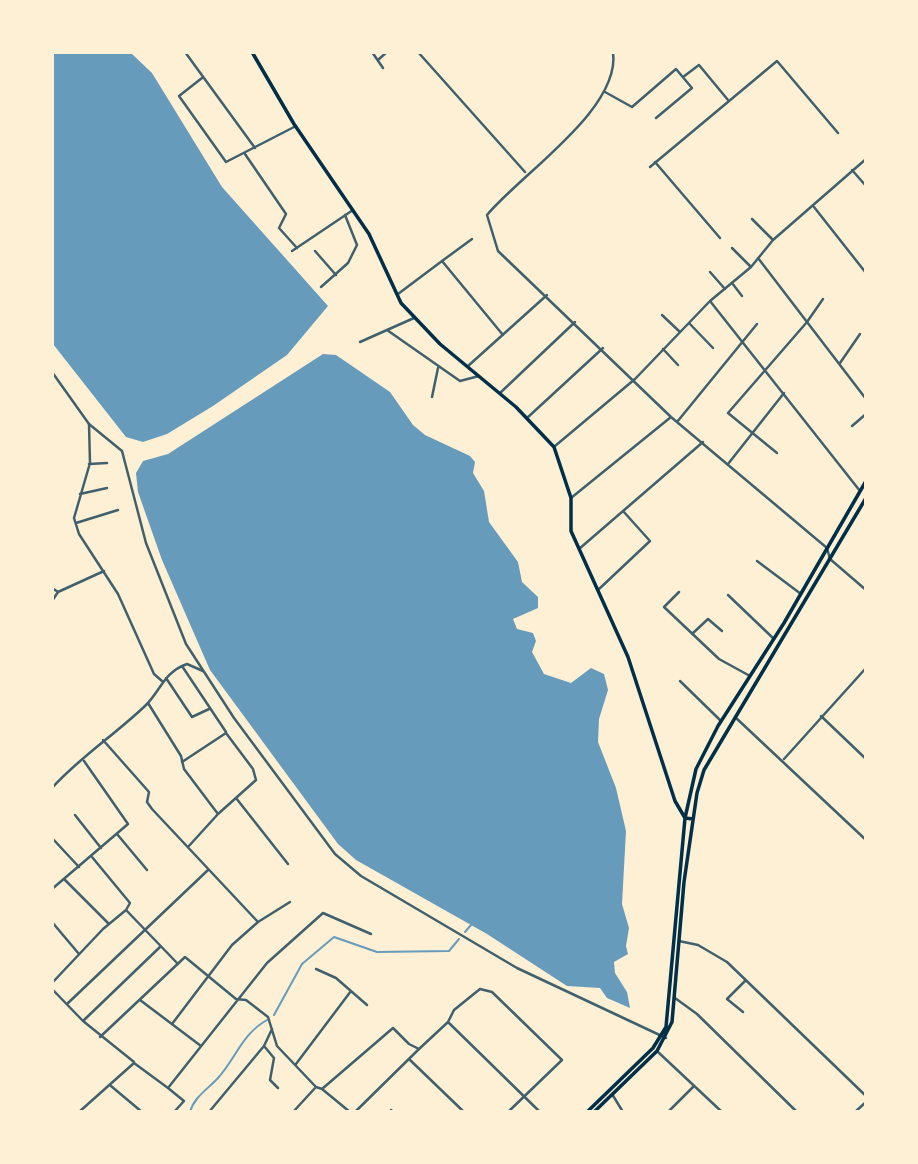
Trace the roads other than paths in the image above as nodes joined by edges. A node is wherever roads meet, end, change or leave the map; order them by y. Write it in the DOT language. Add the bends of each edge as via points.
graph roads {
  1 [pos="252,52"];
  2 [pos="372,52"];
  3 [pos="387,52"];
  4 [pos="418,52"];
  5 [pos="613,52"];
  6 [pos="187,53"];
  7 [pos="379,59"];
  8 [pos="383,68"];
  9 [pos="683,77"];
  10 [pos="202,78"];
  11 [pos="606,92"];
  12 [pos="729,100"];
  13 [pos="656,118"];
  14 [pos="296,126"];
  15 [pos="838,133"];
  16 [pos="255,148"];
  17 [pos="244,153"];
  18 [pos="866,159"];
  19 [pos="655,162"];
  20 [pos="650,167"];
  21 [pos="852,170"];
  22 [pos="524,175"];
  23 [pos="866,186"];
  24 [pos="813,206"];
  25 [pos="353,210"];
  26 [pos="345,215"];
  27 [pos="752,219"];
  28 [pos="720,237"];
  29 [pos="472,239"];
  30 [pos="773,240"];
  31 [pos="297,248"];
  32 [pos="733,248"];
  33 [pos="292,251"];
  34 [pos="315,251"];
  35 [pos="758,258"];
  36 [pos="442,261"];
  37 [pos="751,267"];
  38 [pos="710,272"];
  39 [pos="866,273"];
  40 [pos="336,275"];
  41 [pos="732,283"];
  42 [pos="321,287"];
  43 [pos="725,289"];
  44 [pos="396,295"];
  45 [pos="547,295"];
  46 [pos="742,296"];
  47 [pos="823,299"];
  48 [pos="710,301"];
  49 [pos="662,315"];
  50 [pos="414,318"];
  51 [pos="575,322"];
  52 [pos="807,322"];
  53 [pos="689,323"];
  54 [pos="757,324"];
  55 [pos="387,330"];
  56 [pos="680,332"];
  57 [pos="860,334"];
  58 [pos="503,335"];
  59 [pos="743,341"];
  60 [pos="360,342"];
  61 [pos="603,348"];
  62 [pos="713,348"];
  63 [pos="663,349"];
  64 [pos="678,365"];
  65 [pos="839,365"];
  66 [pos="468,366"];
  67 [pos="438,368"];
  68 [pos="764,368"];
  69 [pos="52,372"];
  70 [pos="479,376"];
  71 [pos="635,379"];
  72 [pos="500,393"];
  73 [pos="784,393"];
  74 [pos="432,397"];
  75 [pos="866,399"];
  76 [pos="866,414"];
  77 [pos="671,417"];
  78 [pos="527,418"];
  79 [pos="677,422"];
  80 [pos="89,424"];
  81 [pos="852,426"];
  82 [pos="752,434"];
  83 [pos="703,442"];
  84 [pos="554,447"];
  85 [pos="777,453"];
  86 [pos="107,463"];
  87 [pos="89,464"];
  88 [pos="728,464"];
  89 [pos="866,481"];
  90 [pos="107,488"];
  91 [pos="860,491"];
  92 [pos="80,494"];
  93 [pos="571,498"];
  94 [pos="866,498"];
  95 [pos="118,510"];
  96 [pos="623,511"];
  97 [pos="76,523"];
  98 [pos="827,548"];
  99 [pos="579,549"];
  100 [pos="831,559"];
  101 [pos="757,561"];
  102 [pos="104,571"];
  103 [pos="52,588"];
  104 [pos="866,590"];
  105 [pos="597,591"];
  106 [pos="58,592"];
  107 [pos="679,592"];
  108 [pos="802,594"];
  109 [pos="728,595"];
  110 [pos="52,601"];
  111 [pos="722,631"];
  112 [pos="692,634"];
  113 [pos="774,639"];
  114 [pos="182,666"];
  115 [pos="866,668"];
  116 [pos="203,671"];
  117 [pos="860,674"];
  118 [pos="750,676"];
  119 [pos="166,678"];
  120 [pos="866,680"];
  121 [pos="162,681"];
  122 [pos="680,681"];
  123 [pos="148,704"];
  124 [pos="210,708"];
  125 [pos="735,716"];
  126 [pos="821,716"];
  127 [pos="721,721"];
  128 [pos="227,734"];
  129 [pos="103,740"];
  130 [pos="784,759"];
  131 [pos="866,759"];
  132 [pos="83,761"];
  133 [pos="182,762"];
  134 [pos="52,788"];
  135 [pos="236,798"];
  136 [pos="218,814"];
  137 [pos="75,815"];
  138 [pos="685,818"];
  139 [pos="693,819"];
  140 [pos="117,834"];
  141 [pos="52,838"];
  142 [pos="866,840"];
  143 [pos="101,848"];
  144 [pos="188,848"];
  145 [pos="92,856"];
  146 [pos="288,864"];
  147 [pos="79,867"];
  148 [pos="147,870"];
  149 [pos="208,870"];
  150 [pos="64,879"];
  151 [pos="53,888"];
  152 [pos="290,902"];
  153 [pos="126,910"];
  154 [pos="52,922"];
  155 [pos="258,922"];
  156 [pos="109,924"];
  157 [pos="142,930"];
  158 [pos="371,934"];
  159 [pos="679,940"];
  160 [pos="160,947"];
  161 [pos="79,954"];
  162 [pos="178,964"];
  163 [pos="316,969"];
  164 [pos="209,978"];
  165 [pos="746,980"];
  166 [pos="52,983"];
  167 [pos="52,989"];
  168 [pos="351,991"];
  169 [pos="241,999"];
  170 [pos="676,999"];
  171 [pos="140,1000"];
  172 [pos="67,1004"];
  173 [pos="367,1004"];
  174 [pos="743,1012"];
  175 [pos="83,1021"];
  176 [pos="449,1022"];
  177 [pos="172,1024"];
  178 [pos="272,1029"];
  179 [pos="100,1037"];
  180 [pos="664,1037"];
  181 [pos="656,1044"];
  182 [pos="201,1046"];
  183 [pos="264,1046"];
  184 [pos="419,1049"];
  185 [pos="657,1051"];
  186 [pos="409,1059"];
  187 [pos="134,1063"];
  188 [pos="296,1064"];
  189 [pos="111,1086"];
  190 [pos="695,1086"];
  191 [pos="316,1087"];
  192 [pos="168,1088"];
  193 [pos="278,1088"];
  194 [pos="322,1089"];
  195 [pos="612,1094"];
  196 [pos="866,1096"];
  197 [pos="523,1097"];
  198 [pos="866,1102"];
  199 [pos="80,1111"];
  200 [pos="142,1111"];
  201 [pos="174,1111"];
  202 [pos="209,1111"];
  203 [pos="293,1111"];
  204 [pos="350,1111"];
  205 [pos="355,1111"];
  206 [pos="464,1111"];
  207 [pos="508,1111"];
  208 [pos="540,1111"];
  209 [pos="587,1111"];
  210 [pos="594,1111"];
  211 [pos="623,1111"];
  212 [pos="668,1111"];
  213 [pos="722,1111"];
  214 [pos="797,1111"];
  215 [pos="855,1111"];
  1 -- 14 [label="main road"];
  2 -- 7 [label="street"];
  3 -- 7 [label="street"];
  4 -- 22 [label="street" via="526,170"];
  5 -- 11 [label="street" via="615,65"];
  6 -- 10 [label="street"];
  7 -- 8 [label="street"];
  9 -- 11 [label="street" via="676,69 632,107"];
  9 -- 12 [label="street" via="699,65"];
  9 -- 13 [label="street" via="692,88"];
  10 -- 16 [label="street"];
  10 -- 17 [label="street" via="179,96 226,163"];
  11 -- 22 [label="street" via="576,130"];
  12 -- 15 [label="street" via="777,61"];
  12 -- 19 [label="street"];
  14 -- 16 [label="street"];
  14 -- 25 [label="main road"];
  16 -- 17 [label="street"];
  17 -- 31 [label="street" via="286,214 279,228"];
  18 -- 21 [label="street"];
  19 -- 20 [label="street"];
  19 -- 28 [label="street"];
  21 -- 23 [label="street"];
  21 -- 24 [label="street"];
  22 -- 45 [label="street" via="487,215 498,251"];
  24 -- 30 [label="street"];
  24 -- 39 [label="street"];
  25 -- 26 [label="street"];
  25 -- 44 [label="main road"];
  26 -- 31 [label="street"];
  26 -- 40 [label="street" via="356,245"];
  27 -- 30 [label="street"];
  29 -- 36 [label="street"];
  30 -- 35 [label="street"];
  31 -- 33 [label="street"];
  32 -- 37 [label="street"];
  34 -- 40 [label="street"];
  35 -- 37 [label="street"];
  35 -- 52 [label="street"];
  36 -- 44 [label="street"];
  36 -- 58 [label="street"];
  37 -- 41 [label="street"];
  38 -- 43 [label="street"];
  40 -- 42 [label="street"];
  41 -- 43 [label="street"];
  41 -- 46 [label="street"];
  43 -- 48 [label="street"];
  44 -- 50 [label="main road"];
  45 -- 51 [label="street"];
  45 -- 58 [label="street"];
  47 -- 52 [label="street"];
  48 -- 53 [label="street"];
  48 -- 59 [label="street"];
  49 -- 56 [label="street"];
  50 -- 55 [label="street"];
  50 -- 66 [label="main road"];
  51 -- 61 [label="street"];
  51 -- 72 [label="street"];
  52 -- 65 [label="street"];
  52 -- 68 [label="street"];
  53 -- 56 [label="street"];
  53 -- 62 [label="street"];
  54 -- 59 [label="street"];
  55 -- 60 [label="street"];
  55 -- 67 [label="street"];
  56 -- 63 [label="street"];
  57 -- 65 [label="street"];
  58 -- 66 [label="street"];
  59 -- 68 [label="street"];
  59 -- 79 [label="street"];
  61 -- 71 [label="street"];
  61 -- 78 [label="street"];
  63 -- 64 [label="street"];
  63 -- 71 [label="street"];
  65 -- 75 [label="street"];
  66 -- 70 [label="main road"];
  67 -- 70 [label="street" via="460,381"];
  67 -- 74 [label="street"];
  68 -- 73 [label="street"];
  68 -- 82 [label="street" via="728,413"];
  69 -- 80 [label="street"];
  70 -- 72 [label="main road"];
  71 -- 77 [label="street"];
  71 -- 84 [label="street"];
  72 -- 78 [label="main road"];
  73 -- 82 [label="street"];
  73 -- 91 [label="street"];
  76 -- 81 [label="street"];
  77 -- 79 [label="street"];
  77 -- 93 [label="street"];
  78 -- 84 [label="main road"];
  79 -- 83 [label="street"];
  80 -- 87 [label="street"];
  80 -- 116 [label="street" via="122,452 146,543 186,644"];
  82 -- 85 [label="street"];
  82 -- 88 [label="street"];
  83 -- 88 [label="street"];
  83 -- 96 [label="street"];
  84 -- 93 [label="main road"];
  86 -- 87 [label="street"];
  87 -- 92 [label="street"];
  88 -- 98 [label="street"];
  89 -- 91 [label="main road"];
  90 -- 92 [label="street"];
  91 -- 98 [label="main road"];
  92 -- 97 [label="street"];
  93 -- 99 [label="main road" via="571,531"];
  94 -- 100 [label="main road"];
  95 -- 97 [label="street"];
  96 -- 99 [label="street"];
  96 -- 105 [label="street" via="650,541"];
  97 -- 102 [label="street"];
  98 -- 100 [label="street"];
  98 -- 108 [label="main road"];
  99 -- 105 [label="main road"];
  100 -- 104 [label="street"];
  100 -- 125 [label="main road"];
  101 -- 108 [label="street"];
  102 -- 106 [label="street"];
  102 -- 121 [label="street" via="154,674"];
  103 -- 106 [label="street"];
  105 -- 138 [label="main road" via="628,657 675,801"];
  106 -- 110 [label="street"];
  107 -- 112 [label="street" via="663,606"];
  108 -- 113 [label="main road"];
  109 -- 113 [label="street"];
  111 -- 112 [label="street" via="708,619"];
  112 -- 118 [label="street" via="719,659"];
  113 -- 118 [label="main road"];
  114 -- 116 [label="street"];
  114 -- 119 [label="street"];
  114 -- 124 [label="street"];
  115 -- 117 [label="street"];
  116 -- 180 [label="street" via="335,854 361,876 517,968"];
  117 -- 120 [label="street"];
  117 -- 126 [label="street"];
  118 -- 127 [label="main road"];
  119 -- 121 [label="street"];
  119 -- 124 [label="street" via="192,717"];
  121 -- 123 [label="street"];
  122 -- 127 [label="street"];
  123 -- 129 [label="street"];
  123 -- 133 [label="street"];
  124 -- 128 [label="street"];
  125 -- 130 [label="street"];
  125 -- 139 [label="main road" via="704,770"];
  126 -- 130 [label="street"];
  126 -- 131 [label="street"];
  127 -- 138 [label="main road" via="696,769"];
  128 -- 133 [label="street"];
  128 -- 135 [label="street" via="257,778"];
  129 -- 132 [label="street"];
  129 -- 144 [label="street" via="149,792 147,802 152,809"];
  130 -- 142 [label="street"];
  132 -- 134 [label="street"];
  132 -- 140 [label="street" via="128,824"];
  133 -- 136 [label="street"];
  135 -- 136 [label="street"];
  135 -- 146 [label="street"];
  136 -- 144 [label="street"];
  137 -- 143 [label="street"];
  138 -- 139 [label="main road"];
  138 -- 180 [label="main road"];
  139 -- 159 [label="main road"];
  140 -- 143 [label="street"];
  140 -- 148 [label="street"];
  141 -- 147 [label="street"];
  143 -- 145 [label="street"];
  144 -- 149 [label="street"];
  145 -- 147 [label="street"];
  145 -- 153 [label="street" via="130,903"];
  147 -- 150 [label="street"];
  149 -- 155 [label="street"];
  149 -- 157 [label="street"];
  150 -- 151 [label="street"];
  150 -- 156 [label="street"];
  152 -- 155 [label="street"];
  153 -- 156 [label="street"];
  153 -- 157 [label="street"];
  154 -- 161 [label="street"];
  155 -- 164 [label="street" via="232,945"];
  156 -- 161 [label="street"];
  157 -- 160 [label="street"];
  157 -- 172 [label="street"];
  158 -- 169 [label="street" via="323,914 267,963"];
  159 -- 165 [label="street" via="713,953"];
  159 -- 170 [label="main road"];
  160 -- 162 [label="street"];
  160 -- 175 [label="street"];
  161 -- 166 [label="street"];
  162 -- 164 [label="street" via="185,957"];
  162 -- 171 [label="street"];
  163 -- 168 [label="street"];
  164 -- 169 [label="street"];
  164 -- 177 [label="street"];
  165 -- 174 [label="street" via="727,999"];
  165 -- 196 [label="street"];
  167 -- 172 [label="street"];
  168 -- 173 [label="street"];
  168 -- 188 [label="street"];
  169 -- 178 [label="street" via="268,1017"];
  169 -- 182 [label="street"];
  170 -- 180 [label="main road"];
  170 -- 214 [label="street"];
  171 -- 177 [label="street"];
  171 -- 179 [label="street"];
  172 -- 175 [label="street"];
  175 -- 179 [label="street"];
  176 -- 184 [label="street"];
  176 -- 197 [label="street"];
  176 -- 197 [label="street" via="454,1010 480,989 492,992 530,1026 562,1060"];
  177 -- 182 [label="street"];
  178 -- 183 [label="street"];
  178 -- 188 [label="street" via="277,1046"];
  179 -- 187 [label="street"];
  180 -- 181 [label="main road"];
  180 -- 185 [label="main road"];
  181 -- 185 [label="street"];
  181 -- 209 [label="main road"];
  182 -- 192 [label="street"];
  183 -- 193 [label="street" via="274,1058 270,1080"];
  183 -- 202 [label="street"];
  184 -- 186 [label="street"];
  184 -- 194 [label="street" via="393,1028"];
  185 -- 190 [label="street"];
  185 -- 195 [label="main road"];
  186 -- 205 [label="street"];
  186 -- 206 [label="street"];
  187 -- 189 [label="street"];
  187 -- 192 [label="street"];
  188 -- 191 [label="street"];
  189 -- 199 [label="street"];
  189 -- 200 [label="street"];
  190 -- 212 [label="street"];
  190 -- 213 [label="street"];
  191 -- 194 [label="street"];
  191 -- 203 [label="street"];
  192 -- 201 [label="street" via="184,1101"];
  194 -- 204 [label="street"];
  195 -- 210 [label="main road"];
  195 -- 211 [label="street"];
  197 -- 207 [label="street"];
  197 -- 208 [label="street"];
  198 -- 215 [label="street"];
}
